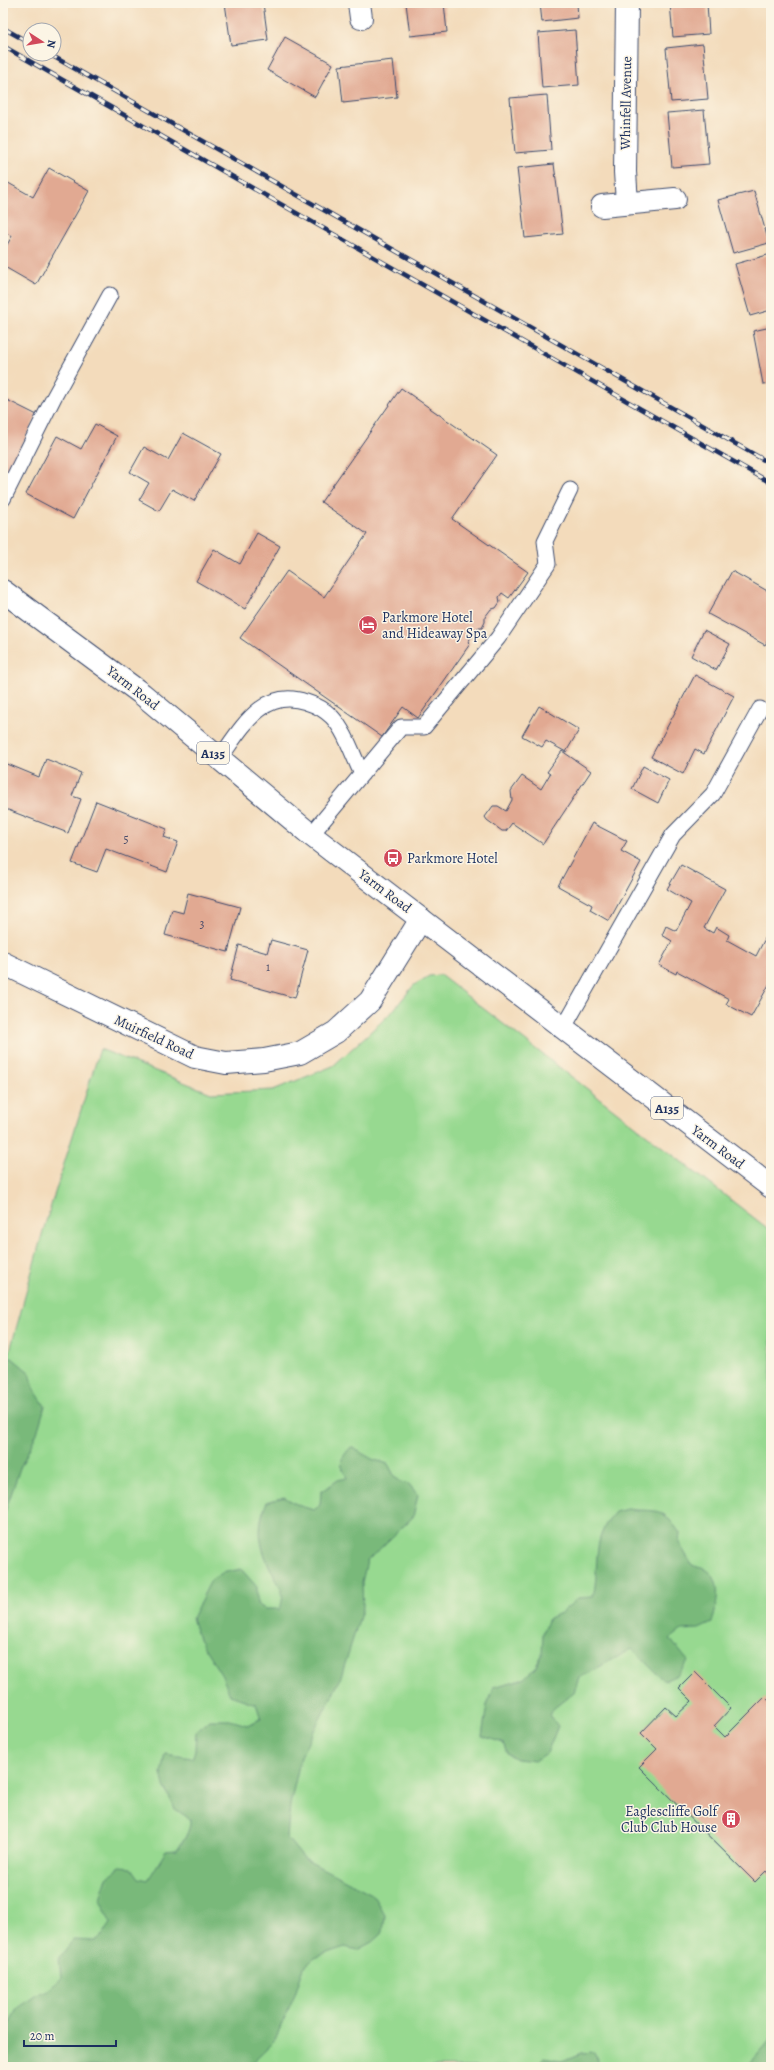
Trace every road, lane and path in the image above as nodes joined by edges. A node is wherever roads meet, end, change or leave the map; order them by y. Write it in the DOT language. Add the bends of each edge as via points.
graph roads {
  1 [pos="627,3"];
  2 [pos="674,198"];
  3 [pos="627,203"];
  4 [pos="602,206"];
  5 [pos="110,295"];
  6 [pos="570,490"];
  7 [pos="3,499"];
  8 [pos="3,591"];
  9 [pos="760,709"];
  10 [pos="220,758"];
  11 [pos="362,774"];
  12 [pos="311,835"];
  13 [pos="421,919"];
  14 [pos="3,964"];
  15 [pos="563,1029"];
  16 [pos="771,1187"];
  1 -- 3 [label="main road, Whinfell Avenue"];
  2 -- 3 [label="main road"];
  3 -- 4 [label="main road"];
  5 -- 7 [label="lane" via="54,397"];
  6 -- 11 [label="lane" via="545,541 548,564 498,638 424,727 401,727"];
  8 -- 10 [label="main road, Yarm Road / A135" via="142,694"];
  9 -- 15 [label="lane" via="713,794 673,835"];
  10 -- 11 [label="lane" via="251,716 266,703 298,699 317,706 332,718"];
  10 -- 12 [label="main road, Yarm Road / A135"];
  11 -- 12 [label="lane"];
  12 -- 13 [label="main road, Yarm Road / A135"];
  13 -- 14 [label="main road, Muirfield Road" via="370,1001 336,1032 300,1053 264,1060 226,1064 195,1057"];
  13 -- 15 [label="main road, Yarm Road / A135"];
  15 -- 16 [label="main road, Yarm Road / A135"];
}
